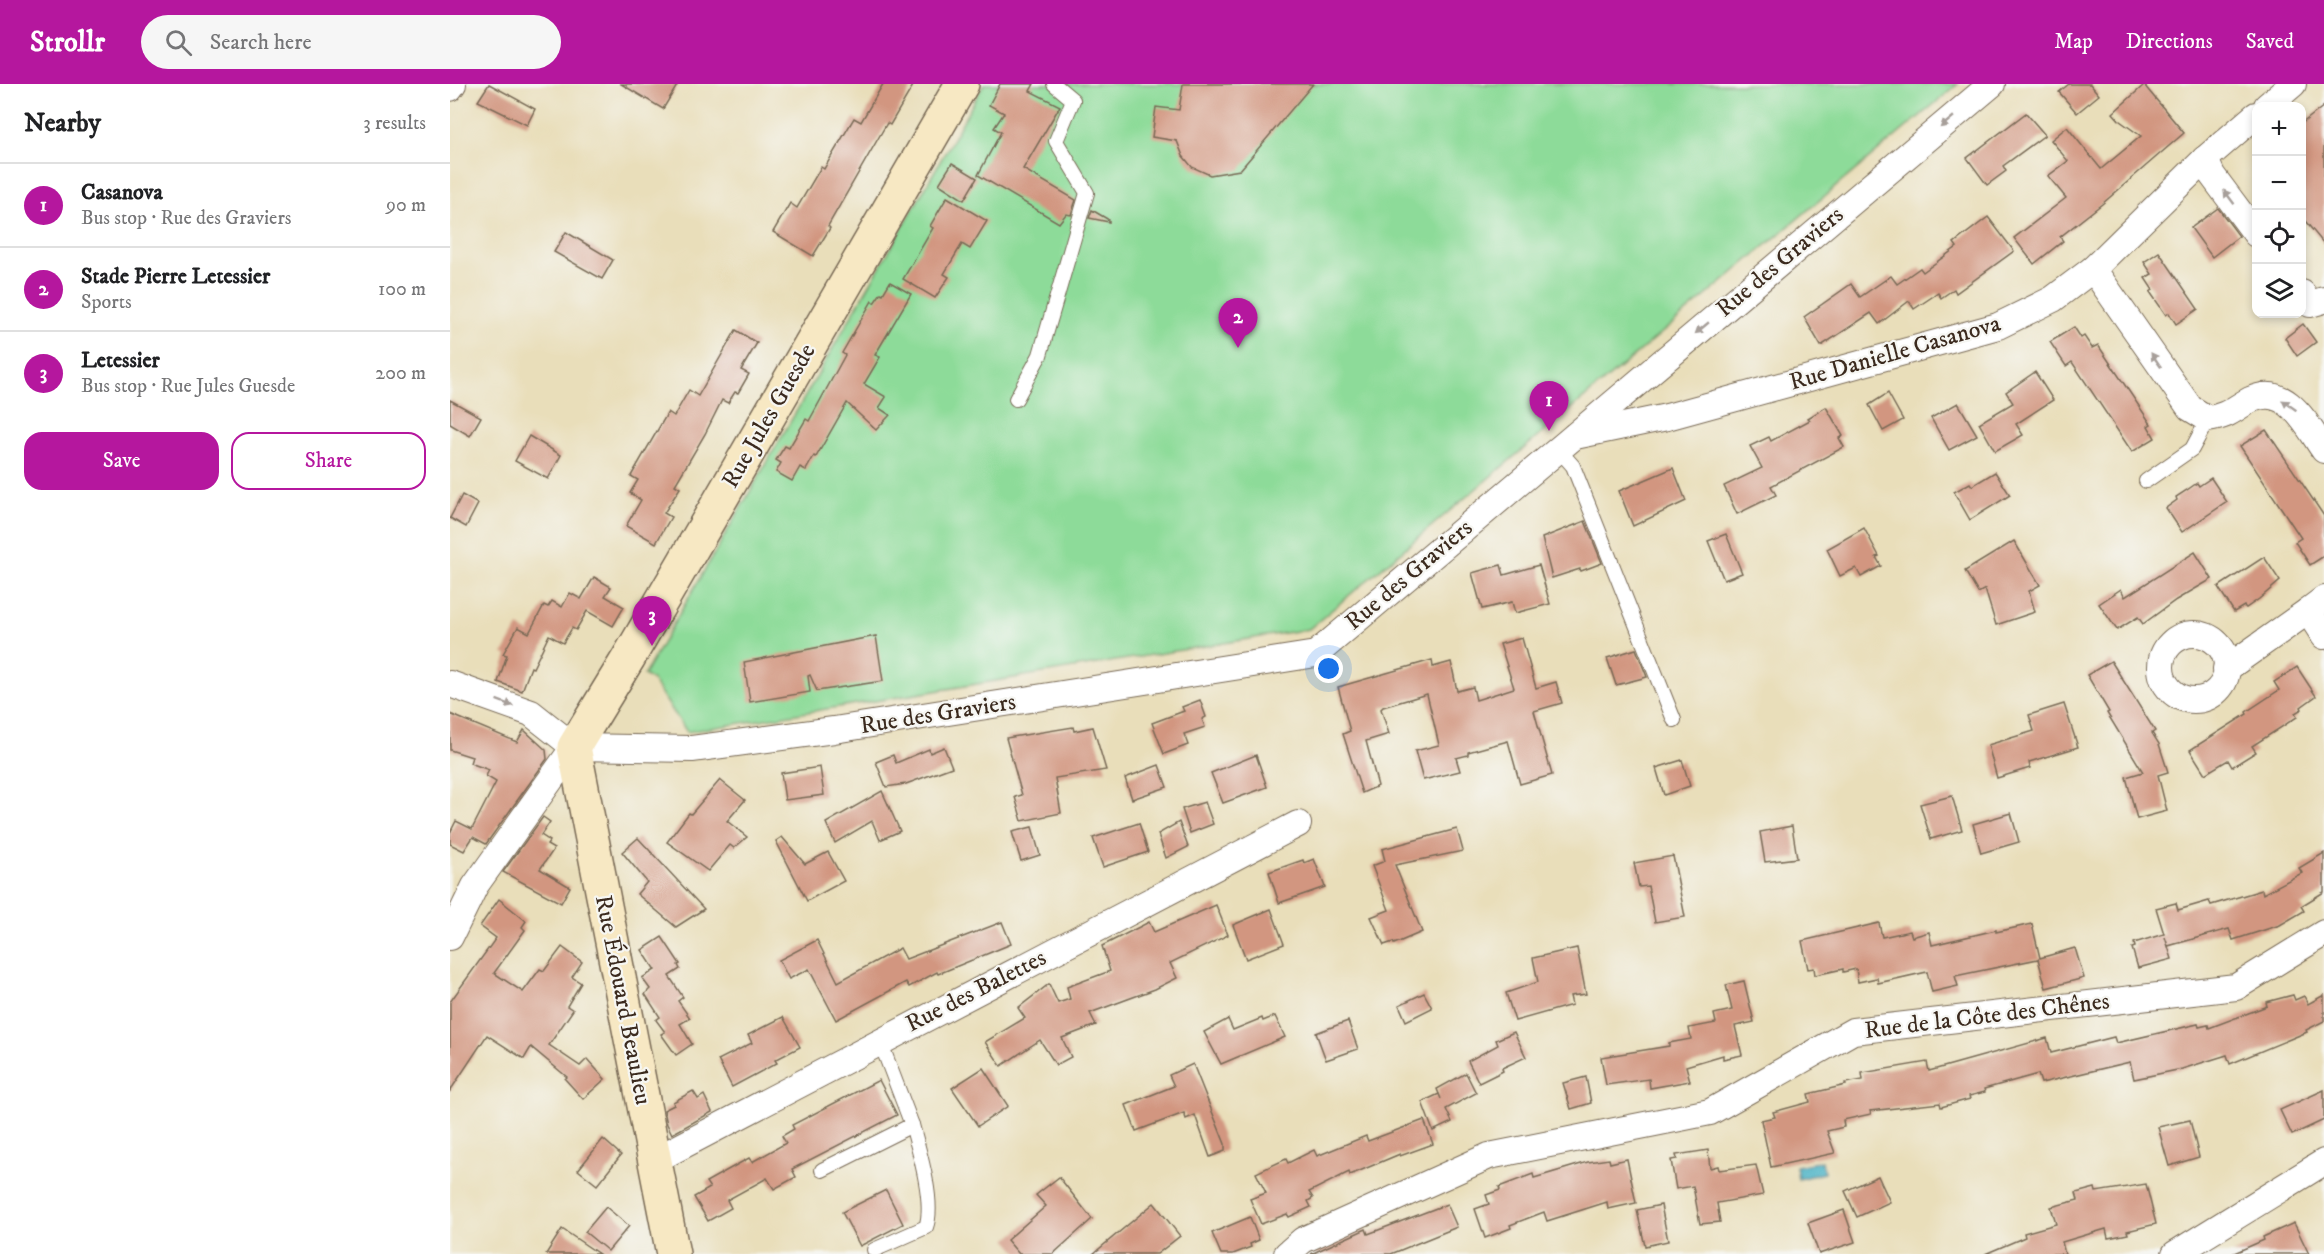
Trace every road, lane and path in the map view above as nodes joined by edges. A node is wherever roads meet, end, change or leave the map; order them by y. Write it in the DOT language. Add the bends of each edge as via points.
graph roads {
  1 [pos="453,84"];
  2 [pos="962,84"];
  3 [pos="1054,84"];
  4 [pos="1992,84"];
  5 [pos="2293,84"];
  6 [pos="450,88"];
  7 [pos="2272,102"];
  8 [pos="2252,118"];
  9 [pos="2205,159"];
  10 [pos="2252,229"];
  11 [pos="2093,269"];
  12 [pos="2306,299"];
  13 [pos="2324,300"];
  14 [pos="1017,399"];
  15 [pos="2208,419"];
  16 [pos="1565,443"];
  17 [pos="2324,450"];
  18 [pos="2146,481"];
  19 [pos="2316,605"];
  20 [pos="2324,636"];
  21 [pos="2226,669"];
  22 [pos="450,684"];
  23 [pos="1674,720"];
  24 [pos="574,747"];
  25 [pos="1298,824"];
  26 [pos="2324,933"];
  27 [pos="450,937"];
  28 [pos="880,1041"];
  29 [pos="912,1125"];
  30 [pos="655,1161"];
  31 [pos="2324,1162"];
  32 [pos="822,1170"];
  33 [pos="874,1250"];
  34 [pos="673,1254"];
  35 [pos="1287,1254"];
  36 [pos="2175,1254"];
  1 -- 6 [label="street"];
  2 -- 24 [label="street, Rue Jules Guesde"];
  3 -- 14 [label="lane" via="1073,100 1056,141 1087,193 1040,355"];
  4 -- 16 [label="street, Rue des Graviers, one-way"];
  5 -- 7 [label="street"];
  8 -- 9 [label="street, Rue Danielle Casanova"];
  10 -- 9 [label="street, one-way" via="2212,175"];
  9 -- 11 [label="street, Rue Danielle Casanova"];
  15 -- 11 [label="street, one-way" via="2190,408"];
  11 -- 16 [label="street, Rue Danielle Casanova" via="2053,299 1998,326"];
  12 -- 13 [label="street" via="2310,304"];
  17 -- 15 [label="street, one-way" via="2293,405 2273,395 2252,399 2224,416"];
  15 -- 18 [label="lane" via="2192,449"];
  16 -- 23 [label="lane"];
  16 -- 24 [label="street, Rue des Graviers" via="1316,654 692,749"];
  19 -- 20 [label="street"];
  19 -- 21 [label="street"];
  22 -- 24 [label="street, one-way" via="531,713"];
  24 -- 27 [label="street" via="476,886"];
  24 -- 30 [label="street, Rue Édouard Beaulieu"];
  25 -- 28 [label="street, Rue des Balettes"];
  26 -- 35 [label="street, Rue de la Côte des Chênes" via="2236,987 1853,1031 1710,1112 1489,1156 1303,1240"];
  28 -- 29 [label="lane"];
  28 -- 30 [label="street, Rue des Balettes"];
  29 -- 32 [label="lane"];
  29 -- 33 [label="lane" via="930,1217 926,1227"];
  30 -- 34 [label="street, Rue Édouard Beaulieu"];
  31 -- 36 [label="street"];
}
